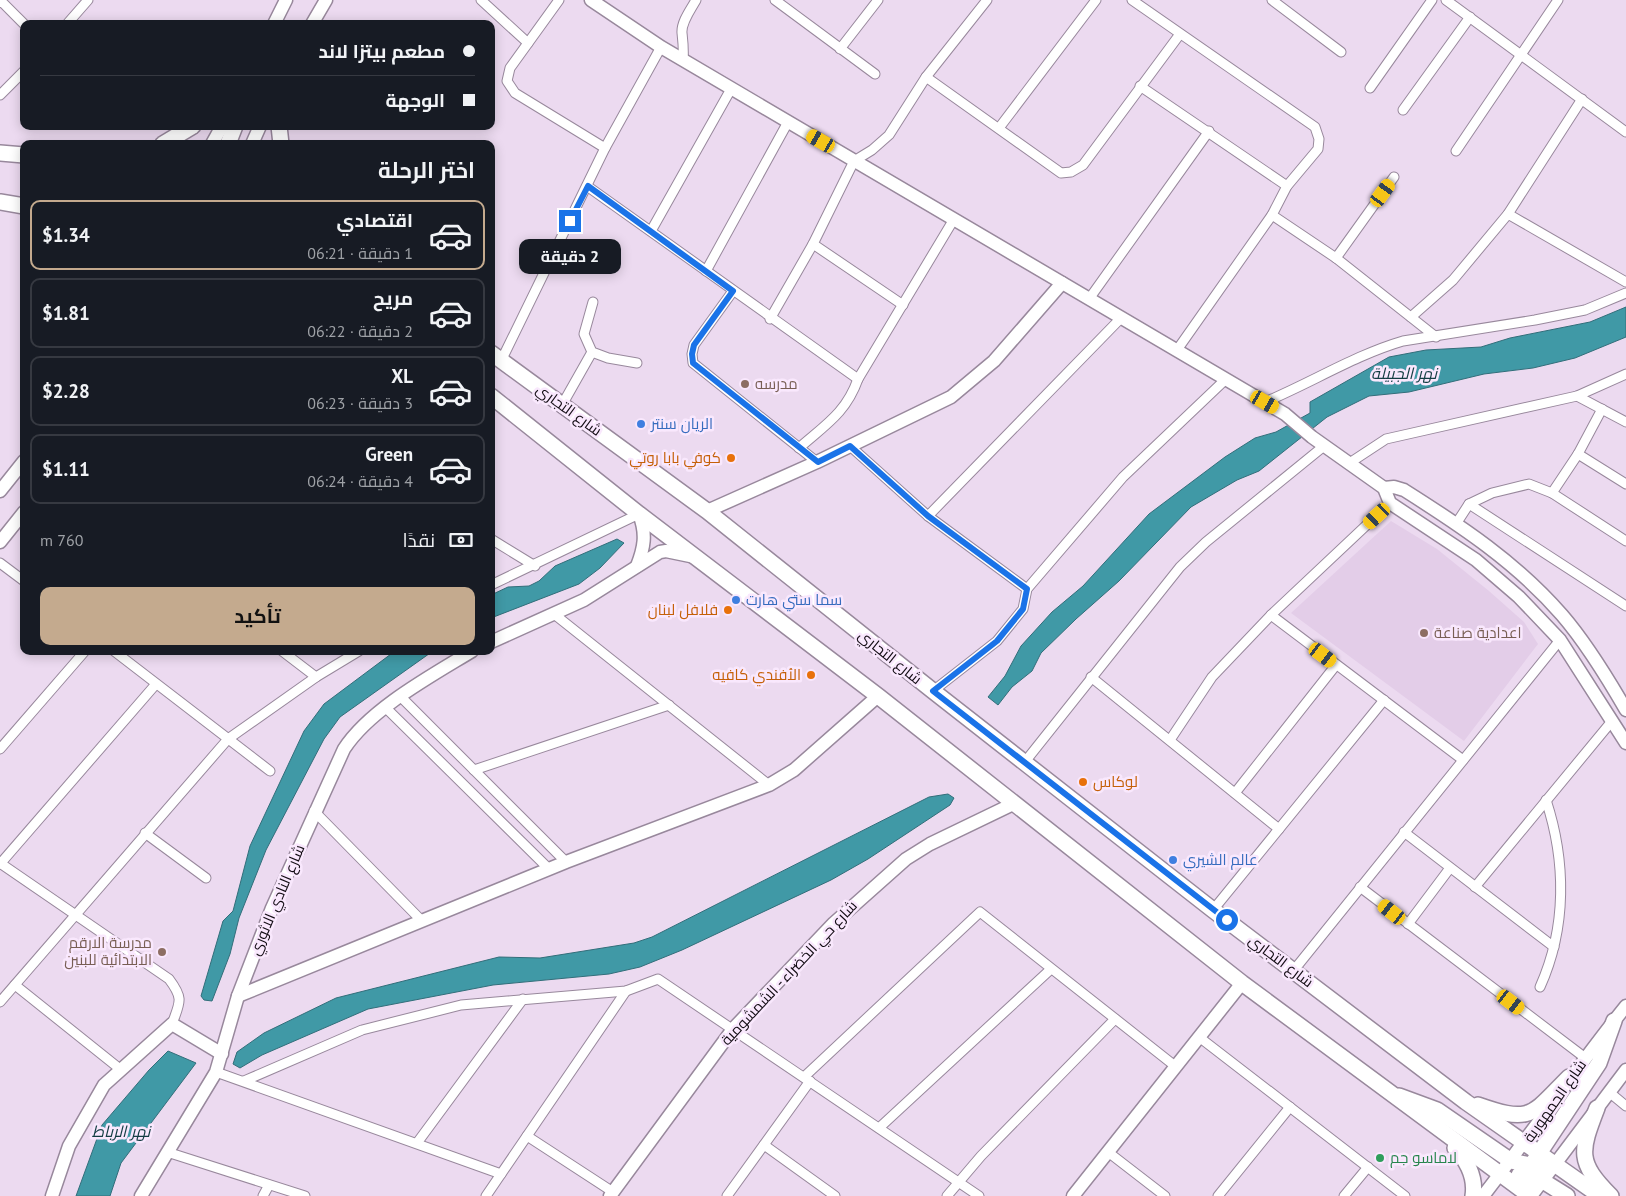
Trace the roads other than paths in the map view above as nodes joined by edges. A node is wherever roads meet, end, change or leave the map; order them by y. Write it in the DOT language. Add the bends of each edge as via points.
graph roads {
  1 [pos="0,0"];
  2 [pos="88,0"];
  3 [pos="286,0"];
  4 [pos="326,0"];
  5 [pos="481,0"];
  6 [pos="559,0"];
  7 [pos="696,0"];
  8 [pos="878,0"];
  9 [pos="987,0"];
  10 [pos="1096,0"];
  11 [pos="1132,0"];
  12 [pos="1272,0"];
  13 [pos="1432,0"];
  14 [pos="1446,0"];
  15 [pos="1558,0"];
  16 [pos="780,1"];
  17 [pos="597,2"];
  18 [pos="1470,17"];
  19 [pos="20,20"];
  20 [pos="70,20"];
  21 [pos="276,20"];
  22 [pos="314,20"];
  23 [pos="1180,34"];
  24 [pos="528,43"];
  25 [pos="661,48"];
  26 [pos="840,49"];
  27 [pos="1341,52"];
  28 [pos="1521,54"];
  29 [pos="683,60"];
  30 [pos="875,74"];
  31 [pos="20,75"];
  32 [pos="926,77"];
  33 [pos="1140,86"];
  34 [pos="731,88"];
  35 [pos="1370,88"];
  36 [pos="0,94"];
  37 [pos="1582,99"];
  38 [pos="1403,110"];
  39 [pos="788,122"];
  40 [pos="999,128"];
  41 [pos="186,130"];
  42 [pos="1209,132"];
  43 [pos="1626,132"];
  44 [pos="170,140"];
  45 [pos="605,148"];
  46 [pos="1456,151"];
  47 [pos="0,154"];
  48 [pos="20,155"];
  49 [pos="854,161"];
  50 [pos="1394,177"];
  51 [pos="588,186"];
  52 [pos="1286,186"];
  53 [pos="20,199"];
  54 [pos="4,202"];
  55 [pos="20,205"];
  56 [pos="1508,214"];
  57 [pos="1272,215"];
  58 [pos="954,220"];
  59 [pos="651,231"];
  60 [pos="812,244"];
  61 [pos="1336,258"];
  62 [pos="706,271"];
  63 [pos="1626,282"];
  64 [pos="1062,283"];
  65 [pos="733,291"];
  66 [pos="1626,293"];
  67 [pos="1089,298"];
  68 [pos="593,302"];
  69 [pos="902,305"];
  70 [pos="1411,317"];
  71 [pos="770,318"];
  72 [pos="1121,318"];
  73 [pos="1436,336"];
  74 [pos="1178,350"];
  75 [pos="592,352"];
  76 [pos="496,357"];
  77 [pos="637,363"];
  78 [pos="1626,374"];
  79 [pos="858,379"];
  80 [pos="1226,379"];
  81 [pos="1577,396"];
  82 [pos="495,399"];
  83 [pos="1265,402"];
  84 [pos="562,405"];
  85 [pos="1602,409"];
  86 [pos="1626,422"];
  87 [pos="850,446"];
  88 [pos="1324,446"];
  89 [pos="800,448"];
  90 [pos="1578,454"];
  91 [pos="818,462"];
  92 [pos="1348,464"];
  93 [pos="20,466"];
  94 [pos="1626,484"];
  95 [pos="1384,488"];
  96 [pos="1404,490"];
  97 [pos="0,492"];
  98 [pos="1552,493"];
  99 [pos="1390,503"];
  100 [pos="1469,504"];
  101 [pos="707,510"];
  102 [pos="639,514"];
  103 [pos="928,516"];
  104 [pos="20,518"];
  105 [pos="1456,524"];
  106 [pos="1626,541"];
  107 [pos="0,542"];
  108 [pos="495,542"];
  109 [pos="698,558"];
  110 [pos="0,563"];
  111 [pos="534,566"];
  112 [pos="636,566"];
  113 [pos="20,578"];
  114 [pos="495,583"];
  115 [pos="1027,589"];
  116 [pos="1626,606"];
  117 [pos="554,614"];
  118 [pos="1271,615"];
  119 [pos="495,640"];
  120 [pos="1560,640"];
  121 [pos="82,655"];
  122 [pos="119,655"];
  123 [pos="287,655"];
  124 [pos="352,655"];
  125 [pos="466,655"];
  126 [pos="1336,664"];
  127 [pos="316,676"];
  128 [pos="1092,677"];
  129 [pos="156,684"];
  130 [pos="933,691"];
  131 [pos="878,696"];
  132 [pos="401,697"];
  133 [pos="1384,700"];
  134 [pos="669,705"];
  135 [pos="386,708"];
  136 [pos="1626,710"];
  137 [pos="1612,721"];
  138 [pos="228,738"];
  139 [pos="1170,740"];
  140 [pos="1626,744"];
  141 [pos="0,749"];
  142 [pos="1463,760"];
  143 [pos="1024,763"];
  144 [pos="474,770"];
  145 [pos="270,771"];
  146 [pos="769,785"];
  147 [pos="1235,793"];
  148 [pos="1546,800"];
  149 [pos="1015,803"];
  150 [pos="314,812"];
  151 [pos="1279,829"];
  152 [pos="1404,832"];
  153 [pos="145,833"];
  154 [pos="566,862"];
  155 [pos="0,864"];
  156 [pos="1450,868"];
  157 [pos="549,869"];
  158 [pos="206,878"];
  159 [pos="1360,887"];
  160 [pos="1475,887"];
  161 [pos="1213,910"];
  162 [pos="74,914"];
  163 [pos="421,920"];
  164 [pos="1408,924"];
  165 [pos="1554,947"];
  166 [pos="1051,969"];
  167 [pos="1294,970"];
  168 [pos="1242,983"];
  169 [pos="16,985"];
  170 [pos="1540,987"];
  171 [pos="626,991"];
  172 [pos="238,996"];
  173 [pos="523,999"];
  174 [pos="0,1002"];
  175 [pos="1626,1006"];
  176 [pos="1115,1019"];
  177 [pos="1614,1020"];
  178 [pos="172,1024"];
  179 [pos="732,1029"];
  180 [pos="1199,1037"];
  181 [pos="222,1054"];
  182 [pos="1584,1057"];
  183 [pos="1176,1066"];
  184 [pos="120,1069"];
  185 [pos="1626,1070"];
  186 [pos="216,1072"];
  187 [pos="1569,1077"];
  188 [pos="807,1079"];
  189 [pos="244,1082"];
  190 [pos="1609,1092"];
  191 [pos="1388,1093"];
  192 [pos="1462,1099"];
  193 [pos="1626,1106"];
  194 [pos="1290,1107"];
  195 [pos="1597,1108"];
  196 [pos="1426,1119"];
  197 [pos="879,1128"];
  198 [pos="527,1136"];
  199 [pos="417,1143"];
  200 [pos="764,1145"];
  201 [pos="1524,1145"];
  202 [pos="167,1152"];
  203 [pos="1108,1152"];
  204 [pos="1556,1165"];
  205 [pos="1368,1167"];
  206 [pos="1522,1172"];
  207 [pos="502,1174"];
  208 [pos="1500,1174"];
  209 [pos="1543,1181"];
  210 [pos="958,1182"];
  211 [pos="269,1185"];
  212 [pos="611,1194"];
  213 [pos="52,1196"];
  214 [pos="141,1196"];
  215 [pos="263,1196"];
  216 [pos="305,1196"];
  217 [pos="486,1196"];
  218 [pos="727,1196"];
  219 [pos="835,1196"];
  220 [pos="947,1196"];
  221 [pos="979,1196"];
  222 [pos="1073,1196"];
  223 [pos="1165,1196"];
  224 [pos="1218,1196"];
  225 [pos="1344,1196"];
  226 [pos="1405,1196"];
  227 [pos="1473,1196"];
  228 [pos="1483,1196"];
  229 [pos="1530,1196"];
  230 [pos="1567,1196"];
  231 [pos="1600,1196"];
  232 [pos="1612,1196"];
  1 -- 19 [label="street"];
  2 -- 20 [label="street"];
  3 -- 21 [label="street"];
  4 -- 22 [label="street"];
  5 -- 24 [label="street"];
  6 -- 24 [label="street"];
  7 -- 29 [label="street" via="681,31"];
  8 -- 26 [label="street"];
  9 -- 32 [label="street"];
  10 -- 40 [label="street"];
  11 -- 23 [label="street"];
  12 -- 27 [label="street"];
  13 -- 35 [label="street"];
  14 -- 18 [label="street"];
  15 -- 28 [label="street"];
  16 -- 26 [label="street"];
  17 -- 25 [label="street"];
  18 -- 28 [label="street"];
  18 -- 38 [label="street"];
  23 -- 33 [label="street"];
  23 -- 52 [label="street" via="1314,127 1319,139 1318,149"];
  24 -- 45 [label="street" via="510,68 507,82 515,93"];
  25 -- 29 [label="street"];
  25 -- 45 [label="street"];
  26 -- 30 [label="street"];
  28 -- 37 [label="street"];
  28 -- 46 [label="street"];
  29 -- 34 [label="street"];
  31 -- 36 [label="street"];
  32 -- 40 [label="street"];
  32 -- 49 [label="street" via="889,135"];
  33 -- 40 [label="street" via="1083,165 1071,172 1061,173"];
  33 -- 42 [label="street"];
  34 -- 39 [label="street"];
  34 -- 59 [label="street"];
  37 -- 43 [label="street"];
  37 -- 56 [label="street"];
  39 -- 49 [label="street"];
  39 -- 62 [label="street"];
  41 -- 44 [label="main road"];
  42 -- 52 [label="street"];
  42 -- 67 [label="street"];
  45 -- 51 [label="street"];
  47 -- 48 [label="main road"];
  49 -- 58 [label="street"];
  49 -- 60 [label="street"];
  50 -- 61 [label="street"];
  51 -- 59 [label="street"];
  51 -- 76 [label="street"];
  52 -- 57 [label="street"];
  53 -- 54 [label="main road"];
  54 -- 55 [label="main road"];
  56 -- 63 [label="street"];
  56 -- 70 [label="street" via="1453,280"];
  57 -- 61 [label="street"];
  57 -- 74 [label="street"];
  58 -- 64 [label="street"];
  58 -- 69 [label="street"];
  59 -- 62 [label="street"];
  60 -- 69 [label="street"];
  60 -- 71 [label="street"];
  61 -- 70 [label="street"];
  62 -- 65 [label="street"];
  64 -- 67 [label="street"];
  64 -- 87 [label="street" via="994,361 951,397"];
  65 -- 71 [label="street"];
  65 -- 89 [label="street" via="694,345 693,363"];
  66 -- 73 [label="street" via="1585,310"];
  67 -- 72 [label="street"];
  68 -- 75 [label="street" via="584,334"];
  69 -- 79 [label="street"];
  70 -- 73 [label="street"];
  71 -- 79 [label="street"];
  72 -- 74 [label="street"];
  72 -- 103 [label="street"];
  73 -- 83 [label="street" via="1383,347"];
  74 -- 80 [label="street"];
  75 -- 77 [label="street"];
  75 -- 84 [label="street"];
  76 -- 84 [label="main road, شارع التجاري"];
  78 -- 81 [label="street"];
  79 -- 89 [label="street" via="843,409"];
  80 -- 83 [label="street"];
  80 -- 115 [label="street" via="1123,476"];
  81 -- 85 [label="street"];
  81 -- 92 [label="street" via="1386,439"];
  82 -- 102 [label="main road"];
  83 -- 88 [label="street"];
  84 -- 101 [label="main road, شارع التجاري"];
  85 -- 86 [label="street"];
  85 -- 90 [label="street"];
  87 -- 91 [label="street"];
  87 -- 103 [label="street"];
  88 -- 92 [label="street"];
  88 -- 128 [label="street" via="1193,554 1156,595"];
  89 -- 91 [label="street"];
  90 -- 94 [label="street"];
  90 -- 98 [label="street"];
  91 -- 101 [label="street"];
  92 -- 95 [label="street"];
  93 -- 97 [label="street"];
  95 -- 96 [label="street"];
  95 -- 99 [label="street"];
  96 -- 99 [label="street"];
  96 -- 105 [label="street"];
  98 -- 100 [label="street" via="1529,484 1492,493"];
  98 -- 106 [label="street"];
  99 -- 118 [label="street"];
  99 -- 120 [label="street" via="1476,560 1519,597"];
  100 -- 105 [label="street"];
  100 -- 116 [label="street"];
  101 -- 130 [label="main road, شارع التجاري"];
  102 -- 109 [label="main road"];
  102 -- 111 [label="street"];
  102 -- 112 [label="street" via="644,544"];
  103 -- 115 [label="street"];
  104 -- 107 [label="street"];
  105 -- 136 [label="street" via="1512,565 1561,614 1588,648"];
  108 -- 111 [label="street"];
  109 -- 112 [label="street" via="666,551 654,554"];
  109 -- 131 [label="main road"];
  110 -- 113 [label="street"];
  111 -- 114 [label="street"];
  112 -- 117 [label="street" via="584,600"];
  115 -- 130 [label="street" via="1023,609 997,641"];
  117 -- 119 [label="street"];
  117 -- 134 [label="street"];
  118 -- 126 [label="street"];
  118 -- 139 [label="street" via="1212,677"];
  120 -- 137 [label="street"];
  120 -- 142 [label="street"];
  121 -- 141 [label="street"];
  122 -- 129 [label="street"];
  123 -- 127 [label="street"];
  124 -- 127 [label="street"];
  125 -- 132 [label="street, شارع النادي الاثوري"];
  126 -- 133 [label="street"];
  126 -- 147 [label="street"];
  127 -- 138 [label="street"];
  128 -- 139 [label="street"];
  128 -- 143 [label="street"];
  129 -- 138 [label="street"];
  129 -- 155 [label="street"];
  130 -- 143 [label="main road, شارع التجاري"];
  131 -- 146 [label="street" via="794,770"];
  131 -- 149 [label="main road"];
  132 -- 135 [label="street, شارع النادي الاثوري"];
  132 -- 144 [label="street"];
  133 -- 142 [label="street"];
  133 -- 151 [label="street"];
  134 -- 144 [label="street"];
  134 -- 146 [label="street"];
  135 -- 150 [label="street, شارع النادي الاثوري" via="354,734"];
  135 -- 157 [label="street"];
  137 -- 140 [label="street"];
  137 -- 148 [label="street"];
  138 -- 145 [label="street"];
  138 -- 153 [label="street"];
  139 -- 147 [label="street"];
  142 -- 152 [label="street"];
  143 -- 161 [label="main road, شارع التجاري"];
  144 -- 154 [label="street"];
  146 -- 154 [label="street"];
  147 -- 151 [label="street"];
  148 -- 160 [label="street"];
  148 -- 165 [label="street" via="1556,830 1562,885"];
  149 -- 168 [label="main road"];
  149 -- 179 [label="street, شارع حي الخضراء - الشمشومية" via="906,858 834,923"];
  150 -- 163 [label="street"];
  150 -- 172 [label="street, شارع النادي الاثوري"];
  151 -- 161 [label="street"];
  152 -- 156 [label="street"];
  152 -- 159 [label="street"];
  153 -- 158 [label="street"];
  153 -- 162 [label="street"];
  154 -- 157 [label="street"];
  155 -- 162 [label="street"];
  156 -- 160 [label="street"];
  156 -- 164 [label="street"];
  157 -- 163 [label="street"];
  159 -- 164 [label="street"];
  159 -- 167 [label="street"];
  160 -- 165 [label="street"];
  161 -- 167 [label="main road, شارع التجاري"];
  162 -- 169 [label="street"];
  162 -- 178 [label="street" via="168,979 179,992 179,1004"];
  163 -- 172 [label="street"];
  164 -- 182 [label="street"];
  165 -- 170 [label="street"];
  166 -- 176 [label="street"];
  166 -- 188 [label="street" via="980,912"];
  166 -- 197 [label="street"];
  167 -- 192 [label="main road, شارع التجاري"];
  168 -- 180 [label="street"];
  168 -- 191 [label="main road"];
  169 -- 174 [label="street"];
  169 -- 184 [label="street"];
  171 -- 173 [label="street"];
  171 -- 179 [label="street" via="658,978"];
  171 -- 198 [label="street"];
  172 -- 181 [label="street, شارع النادي الاثوري"];
  173 -- 189 [label="street" via="461,1005 362,1030"];
  173 -- 199 [label="street"];
  175 -- 177 [label="street, شارع الجمهورية"];
  176 -- 183 [label="street"];
  176 -- 210 [label="street"];
  177 -- 182 [label="street, شارع الجمهورية"];
  177 -- 206 [label="main road" via="1592,1074"];
  178 -- 181 [label="street"];
  178 -- 184 [label="street"];
  179 -- 188 [label="street"];
  179 -- 212 [label="street, شارع حي الخضراء - الشمشومية"];
  180 -- 183 [label="street"];
  180 -- 194 [label="street"];
  181 -- 186 [label="street, شارع النادي الاثوري"];
  182 -- 187 [label="street, شارع الجمهورية"];
  183 -- 203 [label="street"];
  184 -- 213 [label="street" via="104,1085 69,1146"];
  185 -- 190 [label="street"];
  186 -- 189 [label="street"];
  186 -- 202 [label="street, شارع النادي الاثوري"];
  187 -- 192 [label="main road" via="1536,1110 1522,1116 1507,1115"];
  187 -- 201 [label="street, شارع الجمهورية"];
  188 -- 197 [label="street"];
  188 -- 200 [label="street"];
  189 -- 199 [label="street"];
  190 -- 193 [label="street"];
  190 -- 195 [label="street"];
  191 -- 196 [label="main road"];
  191 -- 206 [label="main road" via="1411,1098 1437,1110"];
  192 -- 201 [label="main road, شارع التجاري"];
  194 -- 205 [label="street"];
  194 -- 224 [label="street"];
  195 -- 204 [label="street"];
  195 -- 232 [label="main road" via="1586,1137 1585,1159 1592,1176"];
  196 -- 208 [label="main road"];
  196 -- 227 [label="main road" via="1468,1164 1474,1183"];
  197 -- 210 [label="street"];
  198 -- 207 [label="street"];
  198 -- 212 [label="street"];
  199 -- 207 [label="street"];
  200 -- 218 [label="street"];
  200 -- 219 [label="street"];
  201 -- 206 [label="main road"];
  202 -- 211 [label="street"];
  202 -- 214 [label="street, شارع النادي الاثوري"];
  203 -- 222 [label="street"];
  203 -- 223 [label="street"];
  204 -- 206 [label="main road"];
  204 -- 209 [label="street"];
  204 -- 231 [label="main road"];
  205 -- 225 [label="street"];
  205 -- 226 [label="street"];
  206 -- 208 [label="main road"];
  206 -- 209 [label="main road"];
  206 -- 229 [label="main road"];
  207 -- 217 [label="street"];
  208 -- 228 [label="street"];
  209 -- 229 [label="street"];
  209 -- 230 [label="main road"];
  210 -- 220 [label="street"];
  210 -- 221 [label="street"];
  211 -- 215 [label="street"];
  211 -- 216 [label="street"];
}
